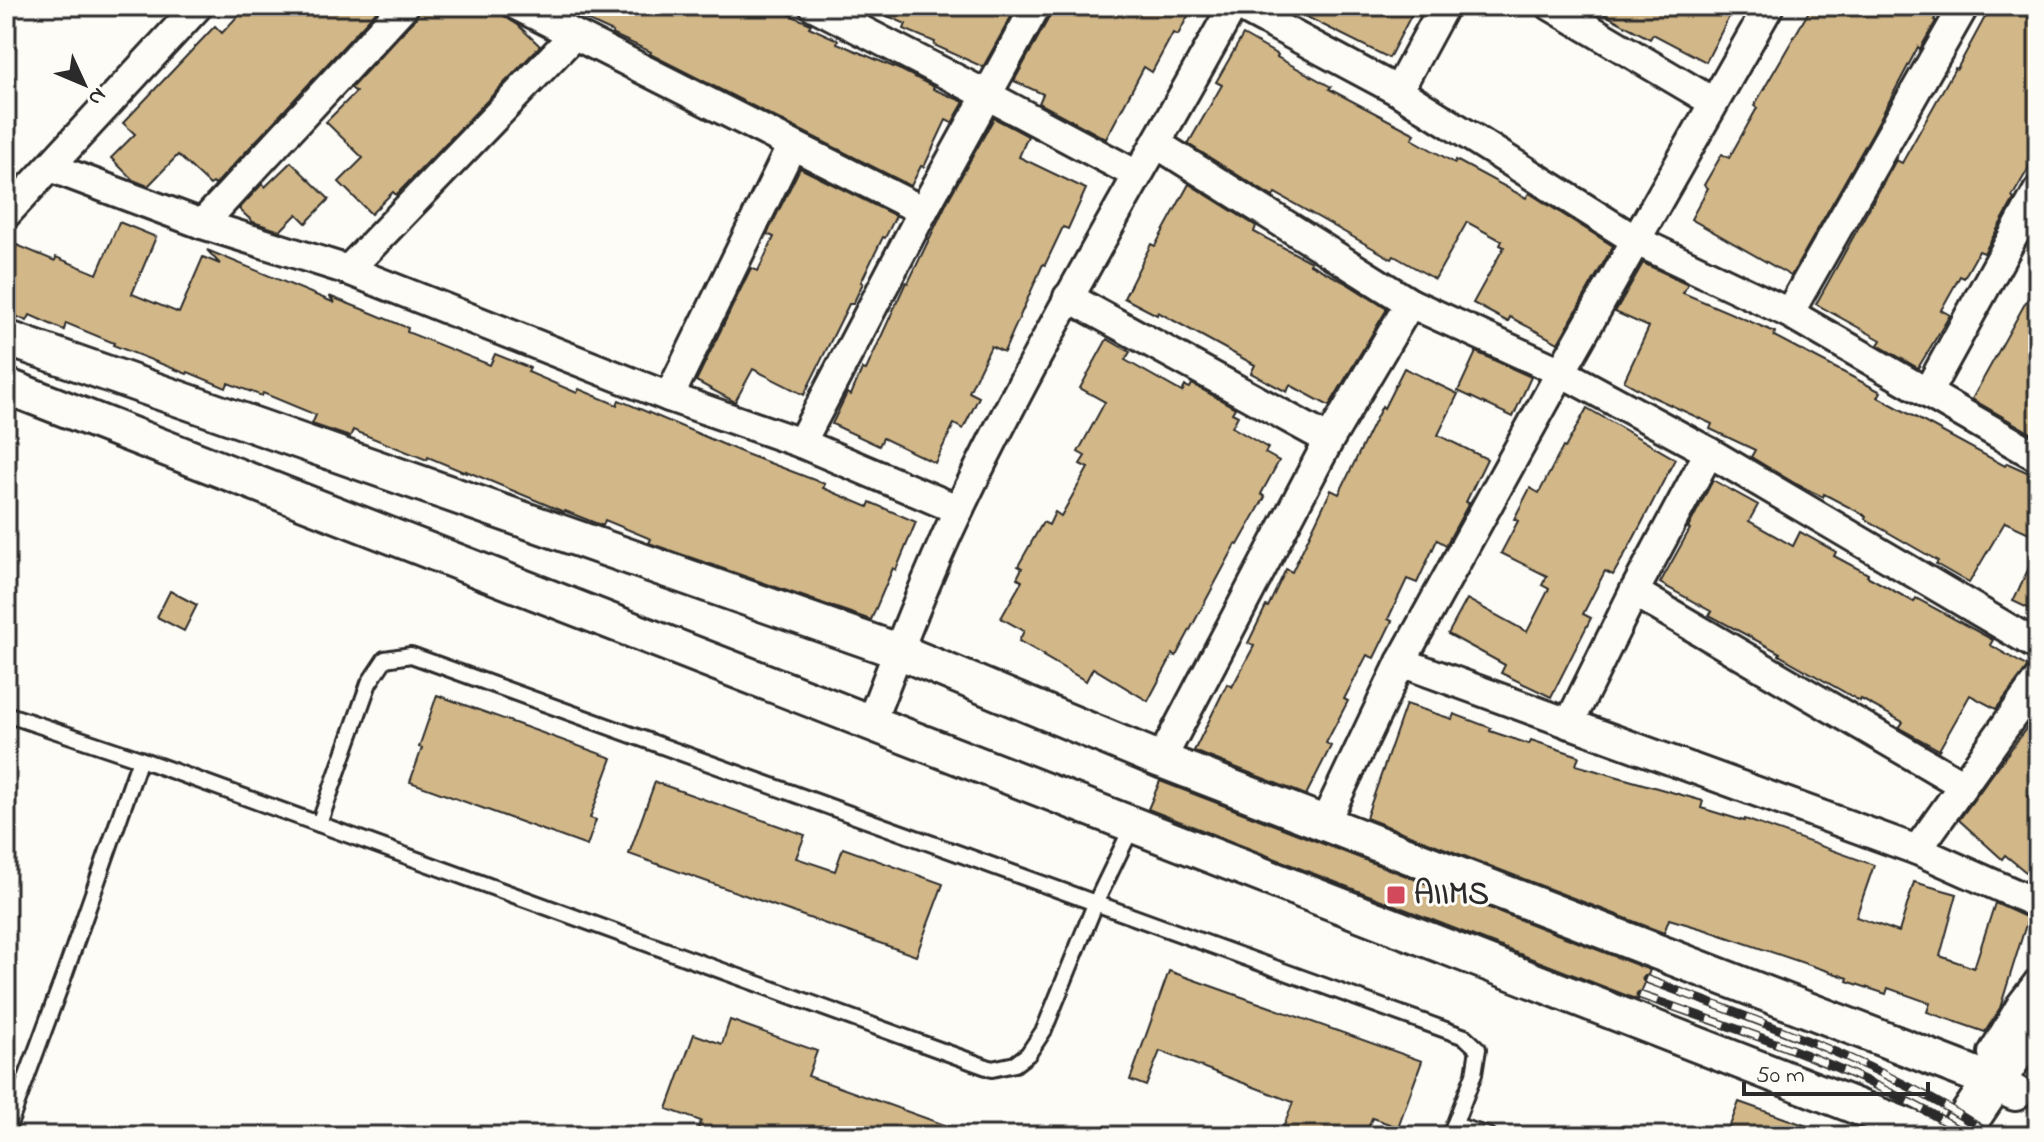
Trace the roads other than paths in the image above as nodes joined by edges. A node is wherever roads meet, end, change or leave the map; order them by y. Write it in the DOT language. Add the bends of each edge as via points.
graph roads {
  1 [pos="198,6"];
  2 [pos="404,6"];
  3 [pos="518,6"];
  4 [pos="814,6"];
  5 [pos="1036,6"];
  6 [pos="1236,6"];
  7 [pos="1444,6"];
  8 [pos="1551,6"];
  9 [pos="1769,6"];
  10 [pos="1964,6"];
  11 [pos="573,36"];
  12 [pos="1398,91"];
  13 [pos="987,95"];
  14 [pos="1713,102"];
  15 [pos="1157,144"];
  16 [pos="792,145"];
  17 [pos="50,167"];
  18 [pos="1137,175"];
  19 [pos="2038,191"];
  20 [pos="923,211"];
  21 [pos="6,214"];
  22 [pos="202,224"];
  23 [pos="1637,241"];
  24 [pos="348,270"];
  25 [pos="1068,297"];
  26 [pos="1410,303"];
  27 [pos="1789,313"];
  28 [pos="6,338"];
  29 [pos="1561,372"];
  30 [pos="6,386"];
  31 [pos="1927,393"];
  32 [pos="669,397"];
  33 [pos="1329,440"];
  34 [pos="801,443"];
  35 [pos="1709,452"];
  36 [pos="2038,457"];
  37 [pos="959,510"];
  38 [pos="1634,592"];
  39 [pos="2038,646"];
  40 [pos="898,651"];
  41 [pos="1401,662"];
  42 [pos="2038,680"];
  43 [pos="6,714"];
  44 [pos="871,722"];
  45 [pos="1569,724"];
  46 [pos="140,759"];
  47 [pos="1161,760"];
  48 [pos="1963,785"];
  49 [pos="1325,822"];
  50 [pos="319,824"];
  51 [pos="1133,824"];
  52 [pos="1917,850"];
  53 [pos="1096,902"];
  54 [pos="2038,904"];
  55 [pos="2038,983"];
  56 [pos="2038,1022"];
  57 [pos="2038,1059"];
  58 [pos="1996,1084"];
  59 [pos="1452,1130"];
  60 [pos="6,1133"];
  61 [pos="1489,1136"];
  62 [pos="1932,1136"];
  63 [pos="1957,1136"];
  64 [pos="1988,1136"];
  1 -- 17 [label="street"];
  2 -- 22 [label="street"];
  3 -- 11 [label="street"];
  4 -- 13 [label="street"];
  5 -- 13 [label="street"];
  6 -- 12 [label="street"];
  6 -- 15 [label="street"];
  7 -- 12 [label="street"];
  8 -- 14 [label="street"];
  9 -- 14 [label="street"];
  10 -- 27 [label="street"];
  11 -- 16 [label="street"];
  11 -- 24 [label="street"];
  12 -- 23 [label="street"];
  13 -- 18 [label="street"];
  13 -- 20 [label="street"];
  14 -- 23 [label="street"];
  15 -- 18 [label="street"];
  15 -- 26 [label="street"];
  16 -- 20 [label="street"];
  16 -- 32 [label="street"];
  17 -- 21 [label="street"];
  17 -- 22 [label="street"];
  18 -- 25 [label="street"];
  19 -- 31 [label="street"];
  20 -- 34 [label="street"];
  22 -- 24 [label="street"];
  23 -- 27 [label="street"];
  23 -- 29 [label="street"];
  24 -- 32 [label="street"];
  25 -- 33 [label="street"];
  25 -- 37 [label="street"];
  26 -- 29 [label="street"];
  26 -- 33 [label="street"];
  27 -- 31 [label="street"];
  28 -- 40 [label="street"];
  29 -- 35 [label="street"];
  29 -- 41 [label="street"];
  30 -- 44 [label="street"];
  31 -- 36 [label="street"];
  32 -- 34 [label="street"];
  33 -- 47 [label="street"];
  34 -- 37 [label="street"];
  35 -- 38 [label="street"];
  35 -- 39 [label="street"];
  37 -- 40 [label="street"];
  38 -- 45 [label="street"];
  38 -- 48 [label="street"];
  40 -- 44 [label="street"];
  40 -- 47 [label="street"];
  41 -- 45 [label="street"];
  41 -- 49 [label="street"];
  42 -- 48 [label="street"];
  43 -- 46 [label="lane"];
  44 -- 51 [label="street"];
  45 -- 52 [label="street"];
  46 -- 50 [label="lane"];
  46 -- 60 [label="lane"];
  47 -- 49 [label="street"];
  48 -- 52 [label="street"];
  49 -- 58 [label="street"];
  50 -- 53 [label="lane" via="992,1069 1015,1064 1044,1030"];
  50 -- 53 [label="lane" via="369,683 385,659 411,655"];
  51 -- 53 [label="lane"];
  51 -- 62 [label="street"];
  52 -- 54 [label="street"];
  53 -- 59 [label="lane" via="1465,1037 1478,1049"];
  55 -- 58 [label="street" via="2022,1004"];
  56 -- 58 [label="main road"];
  57 -- 58 [label="main road"];
  58 -- 63 [label="main road"];
  58 -- 64 [label="main road"];
  59 -- 61 [label="lane"];
}
